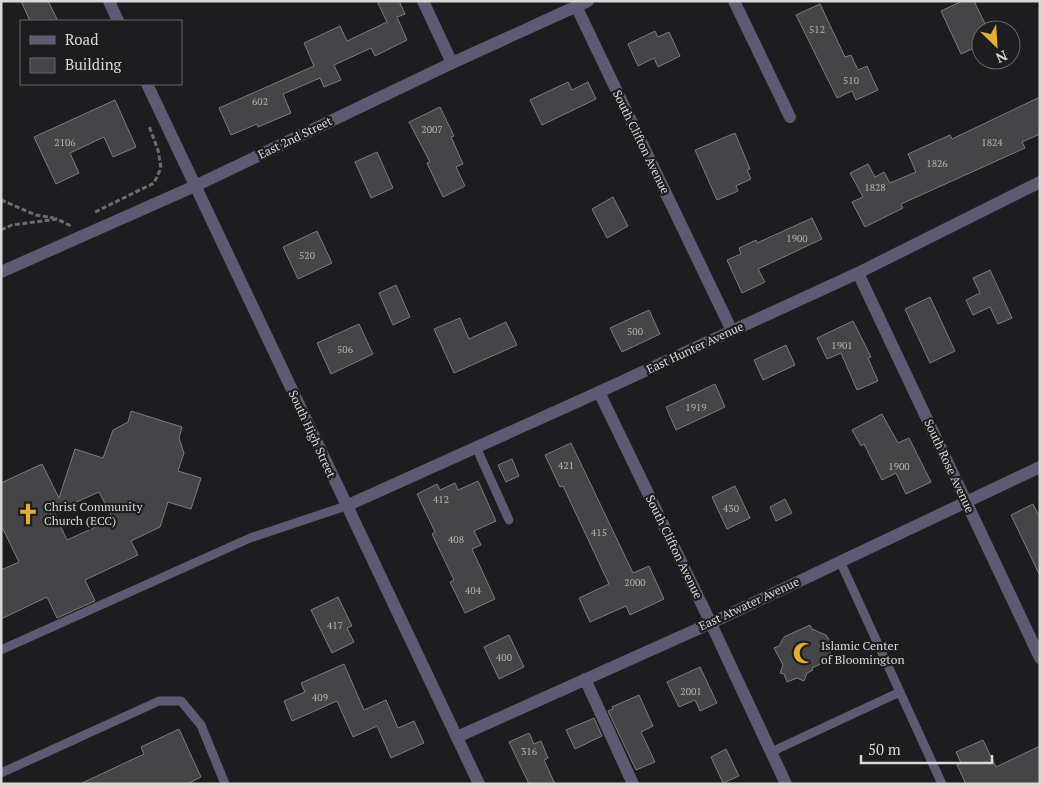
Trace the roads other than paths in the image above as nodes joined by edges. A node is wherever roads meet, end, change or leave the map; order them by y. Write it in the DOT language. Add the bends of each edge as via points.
graph roads {
  1 [pos="109,1"];
  2 [pos="423,1"];
  3 [pos="734,1"];
  4 [pos="582,4"];
  5 [pos="118,20"];
  6 [pos="452,63"];
  7 [pos="147,85"];
  8 [pos="790,117"];
  9 [pos="1040,182"];
  10 [pos="195,186"];
  11 [pos="1,272"];
  12 [pos="858,273"];
  13 [pos="732,331"];
  14 [pos="599,392"];
  15 [pos="476,447"];
  16 [pos="1040,468"];
  17 [pos="966,501"];
  18 [pos="346,506"];
  19 [pos="509,520"];
  20 [pos="840,561"];
  21 [pos="711,623"];
  22 [pos="1,650"];
  23 [pos="1040,658"];
  24 [pos="585,679"];
  25 [pos="900,692"];
  26 [pos="457,737"];
  27 [pos="771,752"];
  28 [pos="1,773"];
  29 [pos="226,784"];
  30 [pos="478,784"];
  31 [pos="633,784"];
  32 [pos="786,784"];
  33 [pos="942,784"];
  1 -- 5 [label="street"];
  2 -- 6 [label="street"];
  3 -- 8 [label="street"];
  4 -- 6 [label="street, East 2nd Street"];
  4 -- 13 [label="street, South Clifton Avenue"];
  6 -- 10 [label="street, East 2nd Street"];
  7 -- 10 [label="street, South High Street"];
  9 -- 12 [label="street, East Hunter Avenue"];
  10 -- 11 [label="street, East 2nd Street"];
  10 -- 18 [label="street, South High Street"];
  12 -- 13 [label="street, East Hunter Avenue"];
  12 -- 17 [label="street, South Rose Avenue"];
  13 -- 14 [label="street, East Hunter Avenue"];
  14 -- 15 [label="street, East Hunter Avenue"];
  14 -- 21 [label="street, South Clifton Avenue"];
  15 -- 18 [label="street, East Hunter Avenue"];
  15 -- 19 [label="lane"];
  16 -- 17 [label="street, East Atwater Avenue"];
  17 -- 20 [label="street, East Atwater Avenue"];
  17 -- 23 [label="street, South Rose Avenue"];
  18 -- 22 [label="lane" via="250,538"];
  18 -- 26 [label="street, South High Street"];
  20 -- 21 [label="street, East Atwater Avenue"];
  20 -- 25 [label="lane"];
  21 -- 24 [label="street, East Atwater Avenue"];
  21 -- 27 [label="street, South Clifton Avenue"];
  24 -- 26 [label="street, East Atwater Avenue"];
  24 -- 31 [label="street"];
  25 -- 27 [label="lane"];
  25 -- 33 [label="lane"];
  26 -- 30 [label="street, South High Street"];
  27 -- 32 [label="street, South Clifton Avenue"];
  28 -- 29 [label="lane" via="159,701 180,701 201,725"];
}
